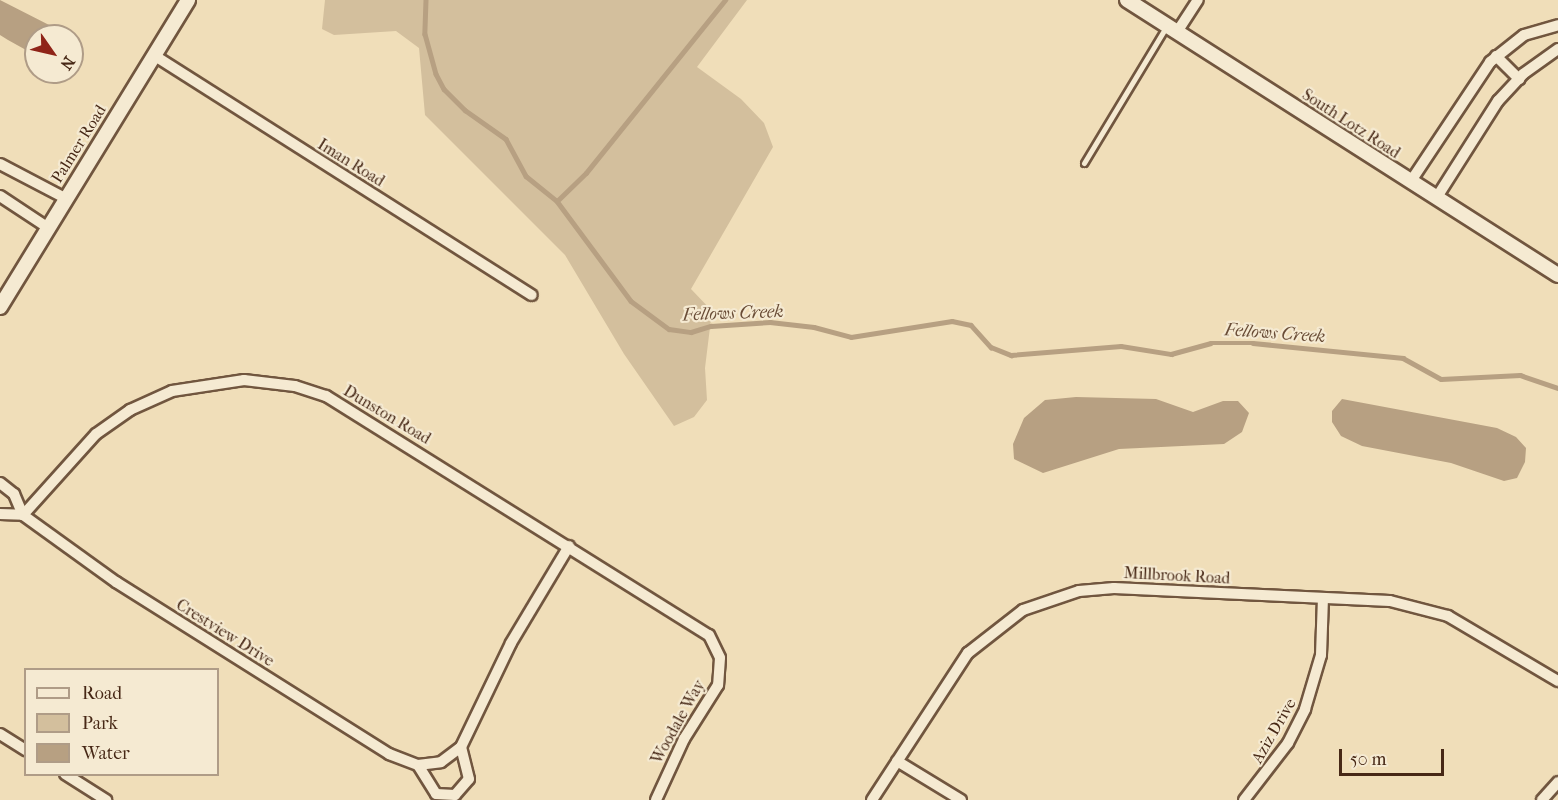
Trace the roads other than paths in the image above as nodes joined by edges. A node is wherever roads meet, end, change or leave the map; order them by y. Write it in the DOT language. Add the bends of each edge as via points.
graph roads {
  1 [pos="188,0"];
  2 [pos="1127,0"];
  3 [pos="1198,0"];
  4 [pos="1558,25"];
  5 [pos="1172,29"];
  6 [pos="1558,49"];
  7 [pos="155,56"];
  8 [pos="1496,56"];
  9 [pos="1519,79"];
  10 [pos="1084,163"];
  11 [pos="0,164"];
  12 [pos="1411,181"];
  13 [pos="0,196"];
  14 [pos="1437,197"];
  15 [pos="65,198"];
  16 [pos="47,227"];
  17 [pos="1558,275"];
  18 [pos="531,296"];
  19 [pos="0,307"];
  20 [pos="0,483"];
  21 [pos="0,514"];
  22 [pos="24,515"];
  23 [pos="569,546"];
  24 [pos="1323,598"];
  25 [pos="720,658"];
  26 [pos="1558,681"];
  27 [pos="0,734"];
  28 [pos="461,747"];
  29 [pos="24,749"];
  30 [pos="897,761"];
  31 [pos="418,765"];
  32 [pos="67,776"];
  33 [pos="1558,782"];
  34 [pos="106,800"];
  35 [pos="656,800"];
  36 [pos="872,800"];
  37 [pos="962,800"];
  38 [pos="1244,800"];
  39 [pos="1542,800"];
  1 -- 7 [label="street, Palmer Road"];
  2 -- 5 [label="street, South Lotz Road"];
  3 -- 5 [label="street"];
  4 -- 8 [label="street" via="1524,35"];
  5 -- 10 [label="lane"];
  5 -- 12 [label="street, South Lotz Road"];
  6 -- 9 [label="street"];
  7 -- 15 [label="street, Palmer Road"];
  7 -- 18 [label="street, Iman Road"];
  8 -- 9 [label="street"];
  8 -- 12 [label="street" via="1473,81"];
  9 -- 14 [label="street" via="1488,115"];
  11 -- 15 [label="street"];
  12 -- 14 [label="street, South Lotz Road"];
  13 -- 16 [label="street"];
  14 -- 17 [label="street, South Lotz Road"];
  15 -- 16 [label="street, Palmer Road"];
  16 -- 19 [label="street, Palmer Road"];
  20 -- 22 [label="street, Crestview Drive" via="14,494"];
  21 -- 22 [label="street"];
  22 -- 23 [label="street, Dunston Road" via="92,438 130,410 192,385 270,381 295,386 350,408"];
  22 -- 31 [label="street, Crestview Drive" via="116,582 389,754"];
  23 -- 25 [label="street, Dunston Road" via="709,635"];
  23 -- 28 [label="street" via="511,643"];
  24 -- 26 [label="street, Millbrook Road" via="1390,601 1423,607 1463,624"];
  24 -- 30 [label="street, Millbrook Road" via="1114,588 1079,591 1044,601 1003,622 968,653"];
  24 -- 38 [label="street, Aziz Drive" via="1321,655 1305,709 1288,743"];
  25 -- 35 [label="street, Woodale Way" via="717,685 684,739"];
  27 -- 29 [label="street"];
  28 -- 31 [label="street" via="441,762"];
  28 -- 31 [label="street" via="469,779 455,795 436,794"];
  30 -- 36 [label="street, Millbrook Road"];
  30 -- 37 [label="street"];
  32 -- 34 [label="street"];
  33 -- 39 [label="street"];
}
